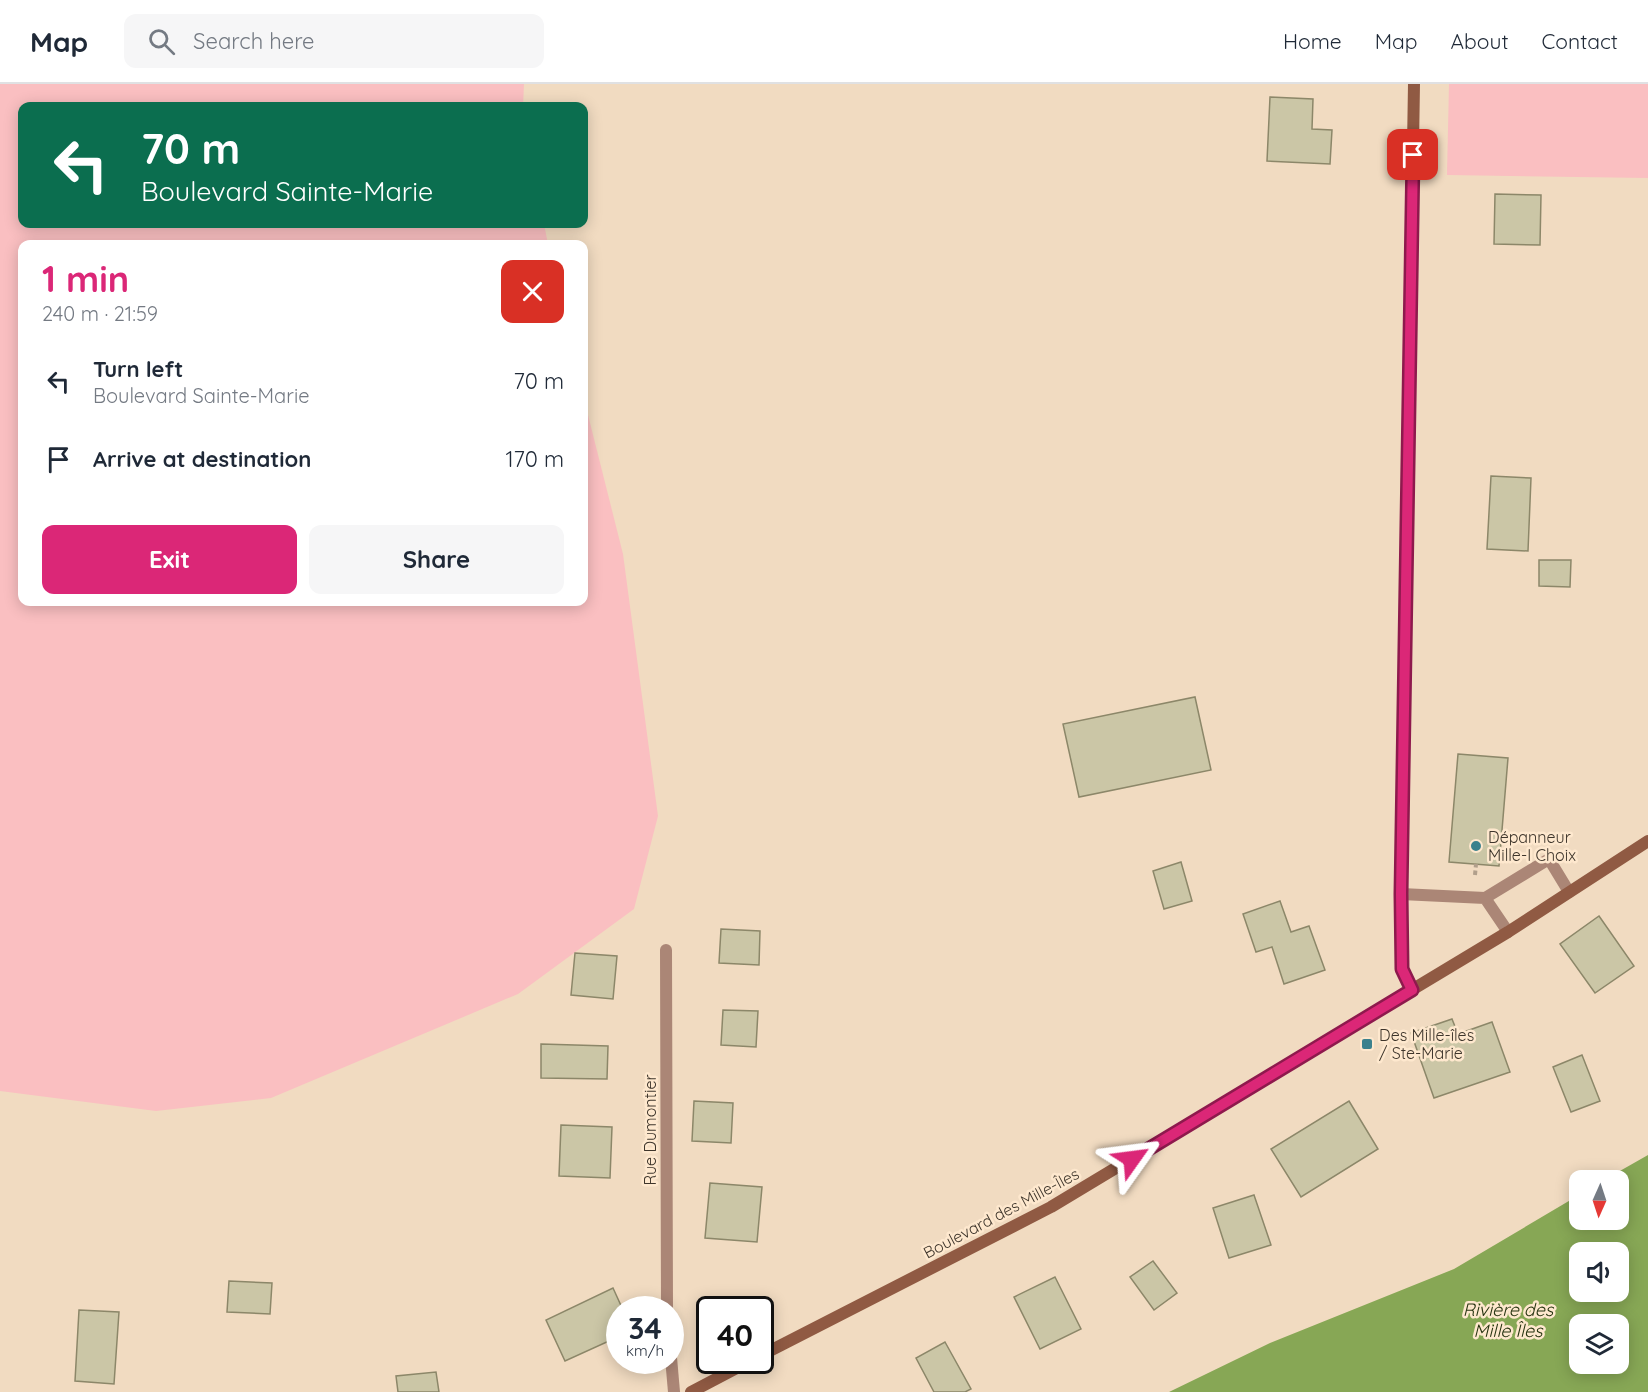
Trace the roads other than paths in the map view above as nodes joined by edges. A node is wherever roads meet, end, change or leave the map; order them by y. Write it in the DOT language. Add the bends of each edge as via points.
graph roads {
  1 [pos="1414,84"];
  2 [pos="1648,840"];
  3 [pos="1569,892"];
  4 [pos="1401,894"];
  5 [pos="1485,898"];
  6 [pos="1508,932"];
  7 [pos="666,950"];
  8 [pos="1412,990"];
  9 [pos="667,1296"];
  10 [pos="774,1349"];
  11 [pos="672,1374"];
  12 [pos="725,1374"];
  13 [pos="674,1392"];
  14 [pos="691,1392"];
  1 -- 4 [label="street"];
  2 -- 3 [label="street, Boulevard des Mille-Îles"];
  3 -- 5 [label="street" via="1550,860"];
  3 -- 6 [label="street, Boulevard des Mille-Îles"];
  4 -- 5 [label="street"];
  4 -- 8 [label="street" via="1402,969"];
  5 -- 6 [label="street"];
  6 -- 8 [label="street, Boulevard des Mille-Îles"];
  7 -- 9 [label="street, Rue Dumontier"];
  8 -- 10 [label="street, Boulevard des Mille-Îles" via="1051,1207"];
  11 -- 13 [label="street"];
  12 -- 14 [label="street"];
}
